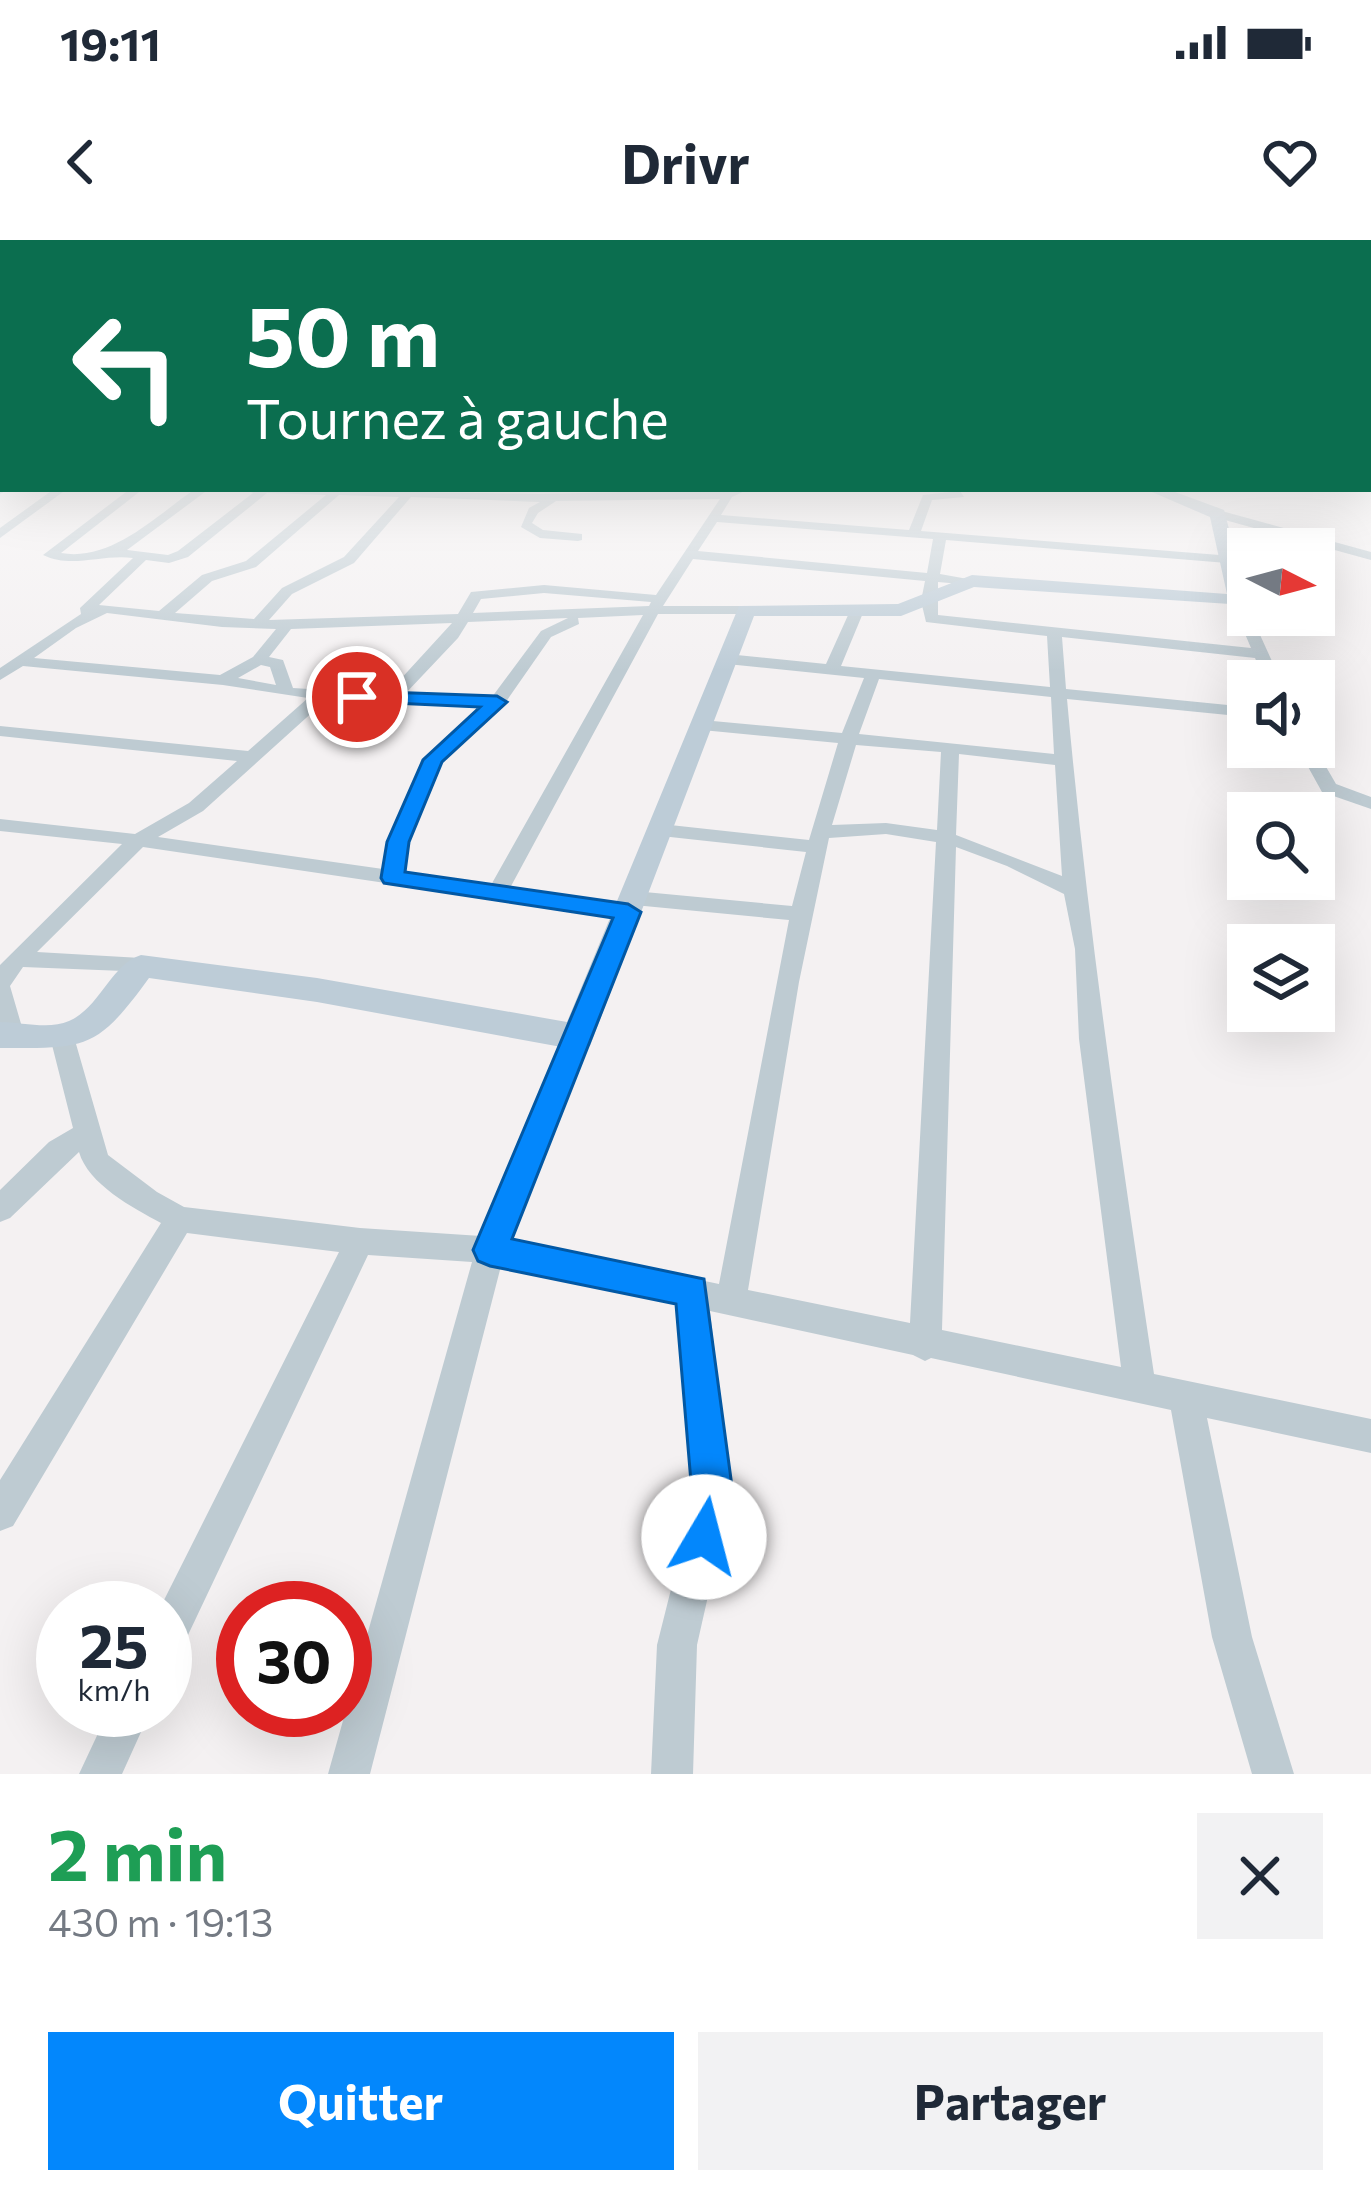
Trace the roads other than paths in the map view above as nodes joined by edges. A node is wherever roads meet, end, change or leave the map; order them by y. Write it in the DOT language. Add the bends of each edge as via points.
graph roads {
  1 [pos="86,528"];
  2 [pos="149,528"];
  3 [pos="219,528"];
  4 [pos="294,528"];
  5 [pos="378,528"];
  6 [pos="530,528"];
  7 [pos="705,528"];
  8 [pos="833,528"];
  9 [pos="916,528"];
  10 [pos="1221,528"];
  11 [pos="1267,528"];
  12 [pos="914,534"];
  13 [pos="578,537"];
  14 [pos="940,537"];
  15 [pos="119,550"];
  16 [pos="687,554"];
  17 [pos="1371,556"];
  18 [pos="140,559"];
  19 [pos="1227,559"];
  20 [pos="169,560"];
  21 [pos="223,572"];
  22 [pos="930,589"];
  23 [pos="1227,600"];
  24 [pos="657,604"];
  25 [pos="746,610"];
  26 [pos="599,614"];
  27 [pos="856,614"];
  28 [pos="164,615"];
  29 [pos="462,619"];
  30 [pos="259,624"];
  31 [pos="71,625"];
  32 [pos="287,625"];
  33 [pos="1054,634"];
  34 [pos="1253,636"];
  35 [pos="1261,654"];
  36 [pos="0,658"];
  37 [pos="727,659"];
  38 [pos="260,660"];
  39 [pos="1264,660"];
  40 [pos="22,662"];
  41 [pos="832,669"];
  42 [pos="873,674"];
  43 [pos="0,675"];
  44 [pos="223,680"];
  45 [pos="286,692"];
  46 [pos="323,694"];
  47 [pos="1059,694"];
  48 [pos="391,700"];
  49 [pos="497,702"];
  50 [pos="1227,710"];
  51 [pos="702,724"];
  52 [pos="0,731"];
  53 [pos="847,735"];
  54 [pos="950,748"];
  55 [pos="252,757"];
  56 [pos="1067,761"];
  57 [pos="1318,768"];
  58 [pos="1371,803"];
  59 [pos="0,825"];
  60 [pos="661,830"];
  61 [pos="138,840"];
  62 [pos="819,840"];
  63 [pos="945,841"];
  64 [pos="392,878"];
  65 [pos="1074,890"];
  66 [pos="497,893"];
  67 [pos="631,905"];
  68 [pos="803,914"];
  69 [pos="16,959"];
  70 [pos="141,965"];
  71 [pos="0,985"];
  72 [pos="6,1035"];
  73 [pos="62,1037"];
  74 [pos="578,1037"];
  75 [pos="86,1134"];
  76 [pos="0,1209"];
  77 [pos="180,1219"];
  78 [pos="360,1241"];
  79 [pos="490,1250"];
  80 [pos="692,1291"];
  81 [pos="731,1298"];
  82 [pos="925,1345"];
  83 [pos="1140,1389"];
  84 [pos="1186,1399"];
  85 [pos="1371,1436"];
  86 [pos="0,1514"];
  87 [pos="192,1585"];
  88 [pos="117,1737"];
  89 [pos="100,1774"];
  90 [pos="350,1774"];
  91 [pos="672,1774"];
  92 [pos="1273,1774"];
  1 -- 15 [label="street" via="50,555"];
  2 -- 15 [label="street"];
  3 -- 20 [label="street"];
  4 -- 21 [label="street" via="251,564"];
  5 -- 30 [label="street" via="353,556 266,607"];
  6 -- 13 [label="street"];
  7 -- 16 [label="street"];
  8 -- 12 [label="street"];
  9 -- 12 [label="street"];
  10 -- 19 [label="street"];
  11 -- 17 [label="street"];
  12 -- 14 [label="street"];
  14 -- 19 [label="street"];
  14 -- 22 [label="street"];
  15 -- 18 [label="street"];
  16 -- 22 [label="street"];
  16 -- 24 [label="street"];
  18 -- 20 [label="street"];
  18 -- 31 [label="street"];
  20 -- 21 [label="street"];
  21 -- 28 [label="street"];
  22 -- 23 [label="street" via="972,581"];
  22 -- 27 [label="street" via="901,610"];
  22 -- 33 [label="street" via="931,620"];
  24 -- 25 [label="street"];
  24 -- 26 [label="street"];
  24 -- 29 [label="street" via="569,590 491,591 476,595"];
  24 -- 66 [label="street"];
  25 -- 27 [label="street"];
  25 -- 37 [label="street"];
  26 -- 29 [label="street"];
  26 -- 49 [label="street" via="546,634"];
  27 -- 41 [label="street"];
  28 -- 30 [label="street"];
  28 -- 31 [label="street" via="105,608"];
  29 -- 32 [label="street"];
  29 -- 48 [label="street"];
  30 -- 32 [label="street"];
  31 -- 40 [label="street"];
  32 -- 38 [label="street"];
  33 -- 35 [label="street"];
  33 -- 47 [label="street"];
  34 -- 35 [label="street"];
  35 -- 39 [label="street"];
  36 -- 40 [label="street"];
  37 -- 41 [label="street"];
  37 -- 51 [label="street"];
  38 -- 44 [label="street"];
  38 -- 45 [label="street" via="277,663"];
  40 -- 43 [label="street"];
  40 -- 44 [label="street"];
  41 -- 42 [label="street"];
  42 -- 47 [label="street"];
  42 -- 53 [label="street"];
  44 -- 45 [label="street"];
  45 -- 46 [label="street"];
  46 -- 48 [label="street"];
  46 -- 55 [label="street"];
  47 -- 50 [label="street"];
  47 -- 56 [label="street"];
  48 -- 49 [label="street"];
  49 -- 64 [label="street" via="433,760 398,842"];
  51 -- 53 [label="street"];
  51 -- 60 [label="street"];
  52 -- 55 [label="street"];
  53 -- 54 [label="street"];
  53 -- 62 [label="street"];
  54 -- 56 [label="street"];
  54 -- 63 [label="street"];
  55 -- 61 [label="street" via="196,807"];
  56 -- 65 [label="street"];
  57 -- 58 [label="street" via="1329,788"];
  59 -- 61 [label="street"];
  60 -- 62 [label="street"];
  60 -- 67 [label="street"];
  61 -- 64 [label="street"];
  61 -- 69 [label="street"];
  62 -- 63 [label="street" via="877,825"];
  62 -- 68 [label="street"];
  63 -- 65 [label="street" via="1003,854"];
  63 -- 82 [label="street"];
  64 -- 66 [label="street"];
  65 -- 83 [label="street"];
  66 -- 67 [label="street"];
  67 -- 68 [label="street"];
  67 -- 74 [label="street"];
  68 -- 81 [label="street"];
  69 -- 70 [label="street"];
  69 -- 71 [label="street"];
  70 -- 73 [label="street" via="100,1019"];
  70 -- 74 [label="street"];
  71 -- 72 [label="street"];
  72 -- 73 [label="street"];
  73 -- 75 [label="street"];
  74 -- 79 [label="street"];
  75 -- 76 [label="street"];
  75 -- 77 [label="street" via="96,1162"];
  77 -- 78 [label="street"];
  77 -- 86 [label="street"];
  78 -- 79 [label="street"];
  78 -- 87 [label="street"];
  79 -- 80 [label="street"];
  79 -- 90 [label="street"];
  80 -- 81 [label="street"];
  80 -- 91 [label="street" via="713,1494 677,1645"];
  81 -- 82 [label="street"];
  82 -- 83 [label="street"];
  83 -- 84 [label="street"];
  84 -- 85 [label="street"];
  84 -- 92 [label="street" via="1232,1637"];
  88 -- 89 [label="street"];
}
